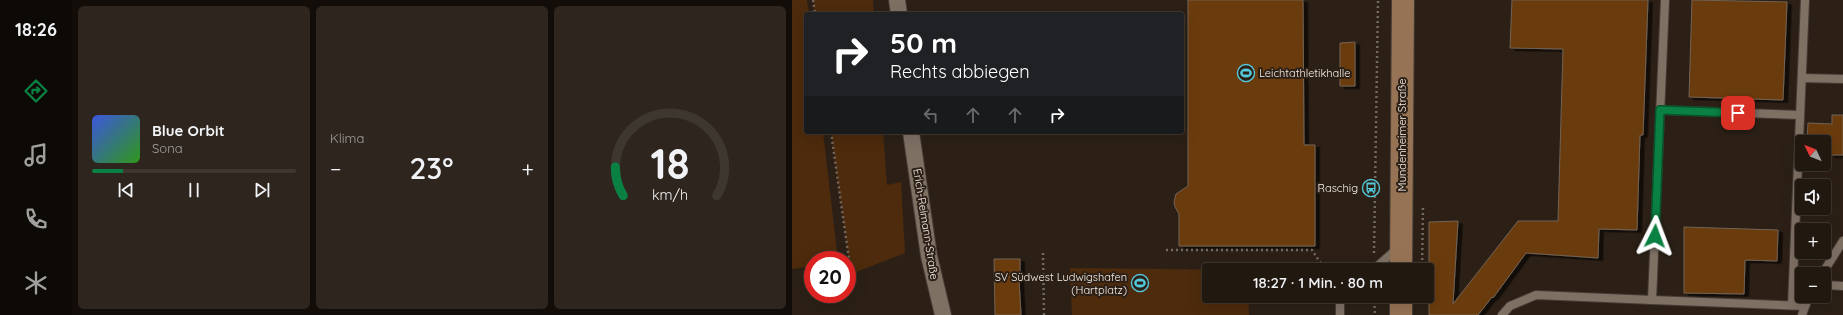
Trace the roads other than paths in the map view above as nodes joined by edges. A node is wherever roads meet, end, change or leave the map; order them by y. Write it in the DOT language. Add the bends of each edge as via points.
graph roads {
  1 [pos="898,0"];
  2 [pos="1403,0"];
  3 [pos="1665,0"];
  4 [pos="1805,0"];
  5 [pos="898,12"];
  6 [pos="1802,78"];
  7 [pos="1843,80"];
  8 [pos="1660,110"];
  9 [pos="1800,115"];
  10 [pos="911,134"];
  11 [pos="1843,241"];
  12 [pos="1401,244"];
  13 [pos="1381,263"];
  14 [pos="1401,263"];
  15 [pos="1826,267"];
  16 [pos="1831,286"];
  17 [pos="1843,286"];
  18 [pos="1652,300"];
  19 [pos="1340,303"];
  20 [pos="1401,303"];
  21 [pos="1806,303"];
  22 [pos="1792,306"];
  23 [pos="1805,306"];
  24 [pos="943,315"];
  25 [pos="1340,315"];
  26 [pos="1401,315"];
  27 [pos="1502,315"];
  28 [pos="1802,315"];
  1 -- 5 [label="street"];
  2 -- 12 [label="street, Mundenheimer Straße"];
  3 -- 8 [label="lane"];
  4 -- 6 [label="lane"];
  6 -- 7 [label="lane"];
  6 -- 9 [label="lane"];
  8 -- 9 [label="lane"];
  8 -- 18 [label="lane"];
  9 -- 22 [label="lane"];
  10 -- 24 [label="street, Erich-Reimann-Straße" via="929,256"];
  11 -- 15 [label="lane"];
  12 -- 13 [label="lane"];
  12 -- 14 [label="street, Mundenheimer Straße"];
  16 -- 17 [label="lane"];
  18 -- 22 [label="lane"];
  18 -- 27 [label="lane" via="1536,295 1510,306"];
  19 -- 25 [label="lane"];
  20 -- 26 [label="street"];
  21 -- 23 [label="lane"];
  22 -- 23 [label="lane"];
  23 -- 28 [label="lane"];
}
